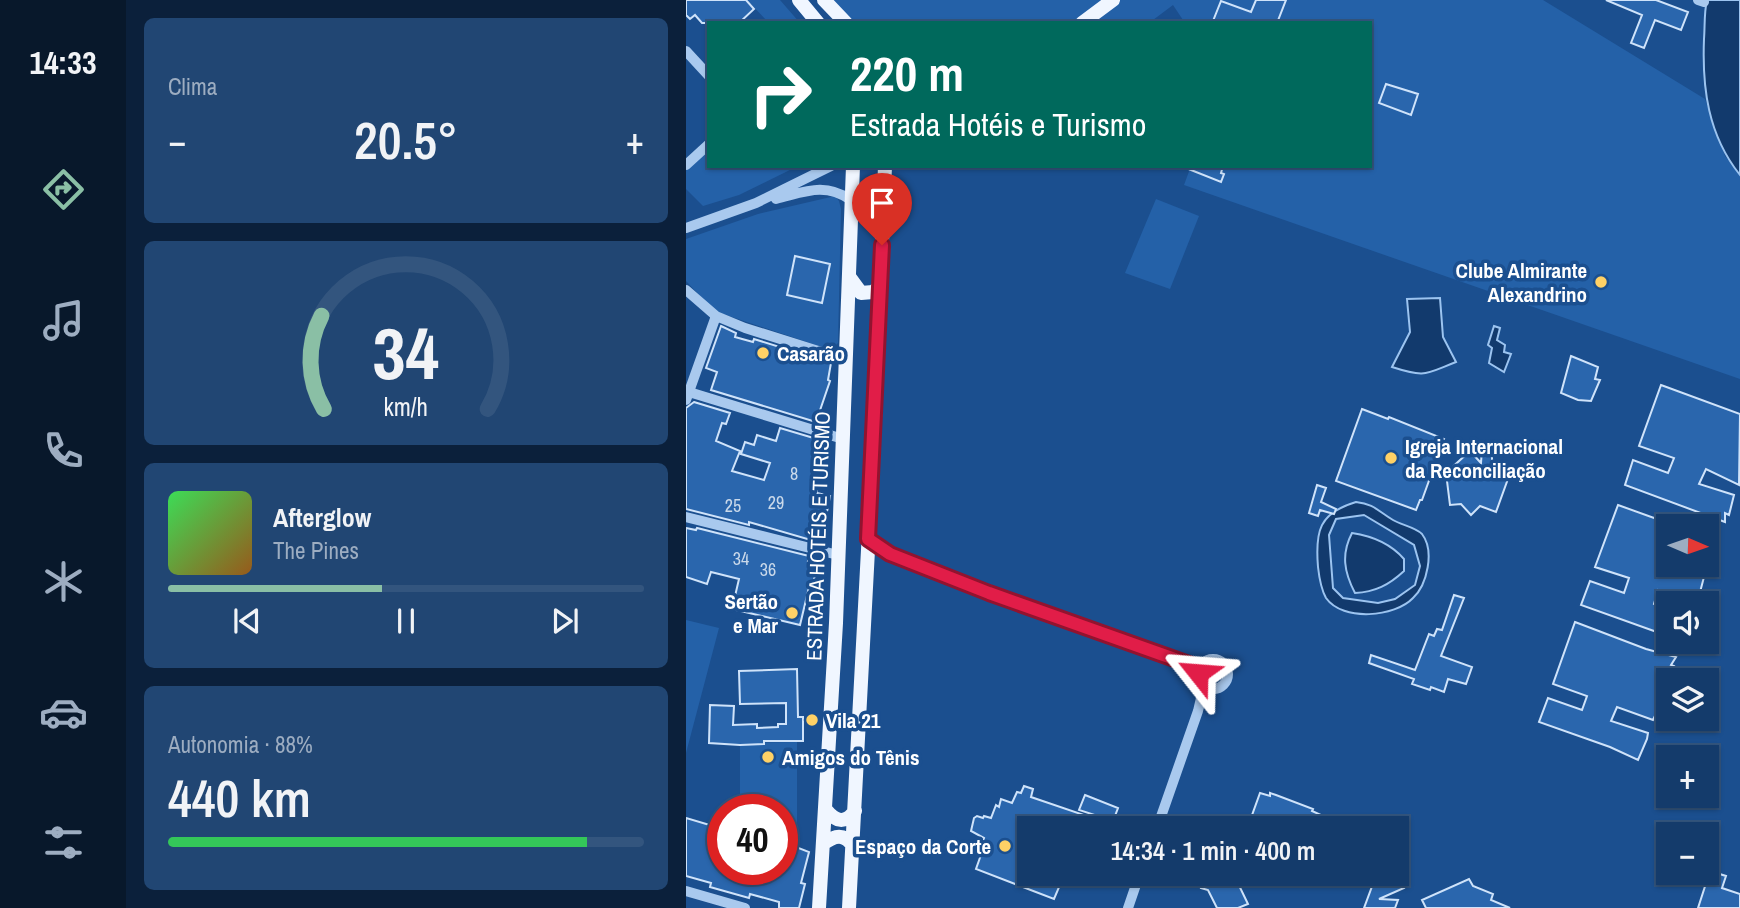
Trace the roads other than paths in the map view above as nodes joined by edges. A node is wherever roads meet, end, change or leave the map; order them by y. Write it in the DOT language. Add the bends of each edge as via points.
graph roads {
  1 [pos="799,0"];
  2 [pos="824,0"];
  3 [pos="1113,0"];
  4 [pos="816,21"];
  5 [pos="844,21"];
  6 [pos="1085,21"];
  7 [pos="686,51"];
  8 [pos="707,74"];
  9 [pos="707,146"];
  10 [pos="686,165"];
  11 [pos="827,168"];
  12 [pos="853,168"];
  13 [pos="885,168"];
  14 [pos="893,168"];
  15 [pos="885,182"];
  16 [pos="851,200"];
  17 [pos="756,203"];
  18 [pos="686,228"];
  19 [pos="850,276"];
  20 [pos="880,286"];
  21 [pos="686,290"];
  22 [pos="716,316"];
  23 [pos="847,360"];
  24 [pos="687,396"];
  25 [pos="843,439"];
  26 [pos="686,517"];
  27 [pos="868,539"];
  28 [pos="890,554"];
  29 [pos="838,555"];
  30 [pos="867,565"];
  31 [pos="836,623"];
  32 [pos="864,625"];
  33 [pos="1201,676"];
  34 [pos="1215,689"];
  35 [pos="1198,711"];
  36 [pos="826,810"];
  37 [pos="855,811"];
  38 [pos="1161,816"];
  39 [pos="823,844"];
  40 [pos="853,846"];
  41 [pos="1136,886"];
  42 [pos="686,891"];
  43 [pos="745,908"];
  44 [pos="820,908"];
  45 [pos="849,908"];
  46 [pos="1128,908"];
  1 -- 4 [label="main road"];
  2 -- 5 [label="main road"];
  3 -- 6 [label="main road"];
  7 -- 8 [label="street"];
  9 -- 10 [label="street"];
  11 -- 17 [label="street"];
  12 -- 16 [label="main road, ESTRADA HOTÉIS E TURISMO"];
  13 -- 15 [label="main road"];
  14 -- 15 [label="main road"];
  15 -- 20 [label="main road"];
  16 -- 17 [label="street" via="825,189"];
  16 -- 19 [label="main road, ESTRADA HOTÉIS E TURISMO"];
  17 -- 18 [label="street"];
  19 -- 20 [label="main road" via="861,293"];
  19 -- 23 [label="main road, ESTRADA HOTÉIS E TURISMO"];
  20 -- 27 [label="main road"];
  21 -- 22 [label="street" via="694,304"];
  22 -- 23 [label="street"];
  22 -- 24 [label="street"];
  23 -- 25 [label="main road, ESTRADA HOTÉIS E TURISMO"];
  24 -- 25 [label="street"];
  25 -- 29 [label="main road, ESTRADA HOTÉIS E TURISMO"];
  26 -- 29 [label="street"];
  27 -- 28 [label="street"];
  27 -- 30 [label="main road"];
  28 -- 30 [label="street"];
  28 -- 33 [label="street" via="1182,662"];
  29 -- 31 [label="main road, ESTRADA HOTÉIS E TURISMO"];
  30 -- 32 [label="main road"];
  31 -- 32 [label="main road" via="848,632"];
  31 -- 36 [label="main road, ESTRADA HOTÉIS E TURISMO"];
  32 -- 37 [label="main road"];
  33 -- 34 [label="street"];
  33 -- 34 [label="street" via="1203,663 1211,659 1226,664 1227,681"];
  33 -- 35 [label="street"];
  34 -- 35 [label="street"];
  35 -- 38 [label="street"];
  36 -- 37 [label="main road" via="842,821"];
  36 -- 39 [label="main road, ESTRADA HOTÉIS E TURISMO"];
  37 -- 40 [label="main road"];
  39 -- 40 [label="main road" via="839,836"];
  39 -- 44 [label="main road, ESTRADA HOTÉIS E TURISMO"];
  40 -- 45 [label="main road"];
  41 -- 46 [label="street"];
  42 -- 43 [label="street"];
}
